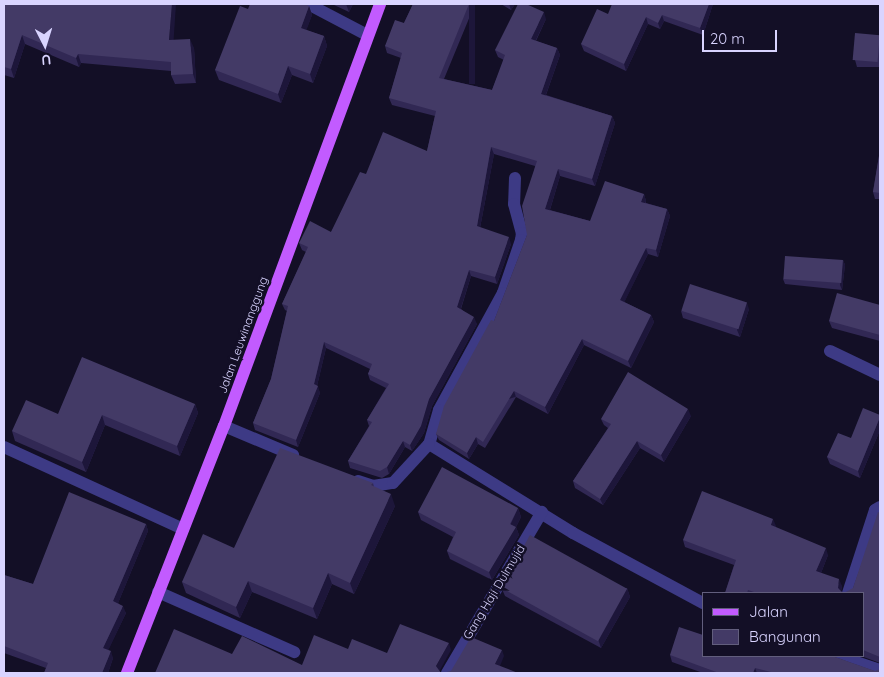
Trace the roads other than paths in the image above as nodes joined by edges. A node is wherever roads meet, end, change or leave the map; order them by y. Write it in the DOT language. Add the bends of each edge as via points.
graph roads {
  1 [pos="308,4"];
  2 [pos="380,4"];
  3 [pos="367,35"];
  4 [pos="515,178"];
  5 [pos="830,351"];
  6 [pos="880,375"];
  7 [pos="224,426"];
  8 [pos="429,444"];
  9 [pos="4,448"];
  10 [pos="306,460"];
  11 [pos="342,475"];
  12 [pos="880,507"];
  13 [pos="542,512"];
  14 [pos="183,529"];
  15 [pos="158,592"];
  16 [pos="848,592"];
  17 [pos="702,602"];
  18 [pos="294,652"];
  19 [pos="841,657"];
  20 [pos="880,670"];
  21 [pos="127,673"];
  22 [pos="447,673"];
  1 -- 3 [label="street"];
  2 -- 3 [label="main road, Jalan Leuwinanggung"];
  3 -- 7 [label="main road, Jalan Leuwinanggung"];
  4 -- 8 [label="street" via="514,204 521,240 503,293 442,404"];
  5 -- 6 [label="street"];
  7 -- 10 [label="street"];
  7 -- 14 [label="main road, Jalan Leuwinanggung"];
  8 -- 11 [label="street" via="400,478 384,486"];
  8 -- 13 [label="street"];
  9 -- 14 [label="street"];
  12 -- 16 [label="street" via="875,510"];
  13 -- 17 [label="street"];
  13 -- 22 [label="street, Gang Haji Dulmujid"];
  14 -- 15 [label="main road, Jalan Leuwinanggung"];
  15 -- 18 [label="street"];
  15 -- 21 [label="main road, Jalan Leuwinanggung"];
  19 -- 20 [label="street"];
}
